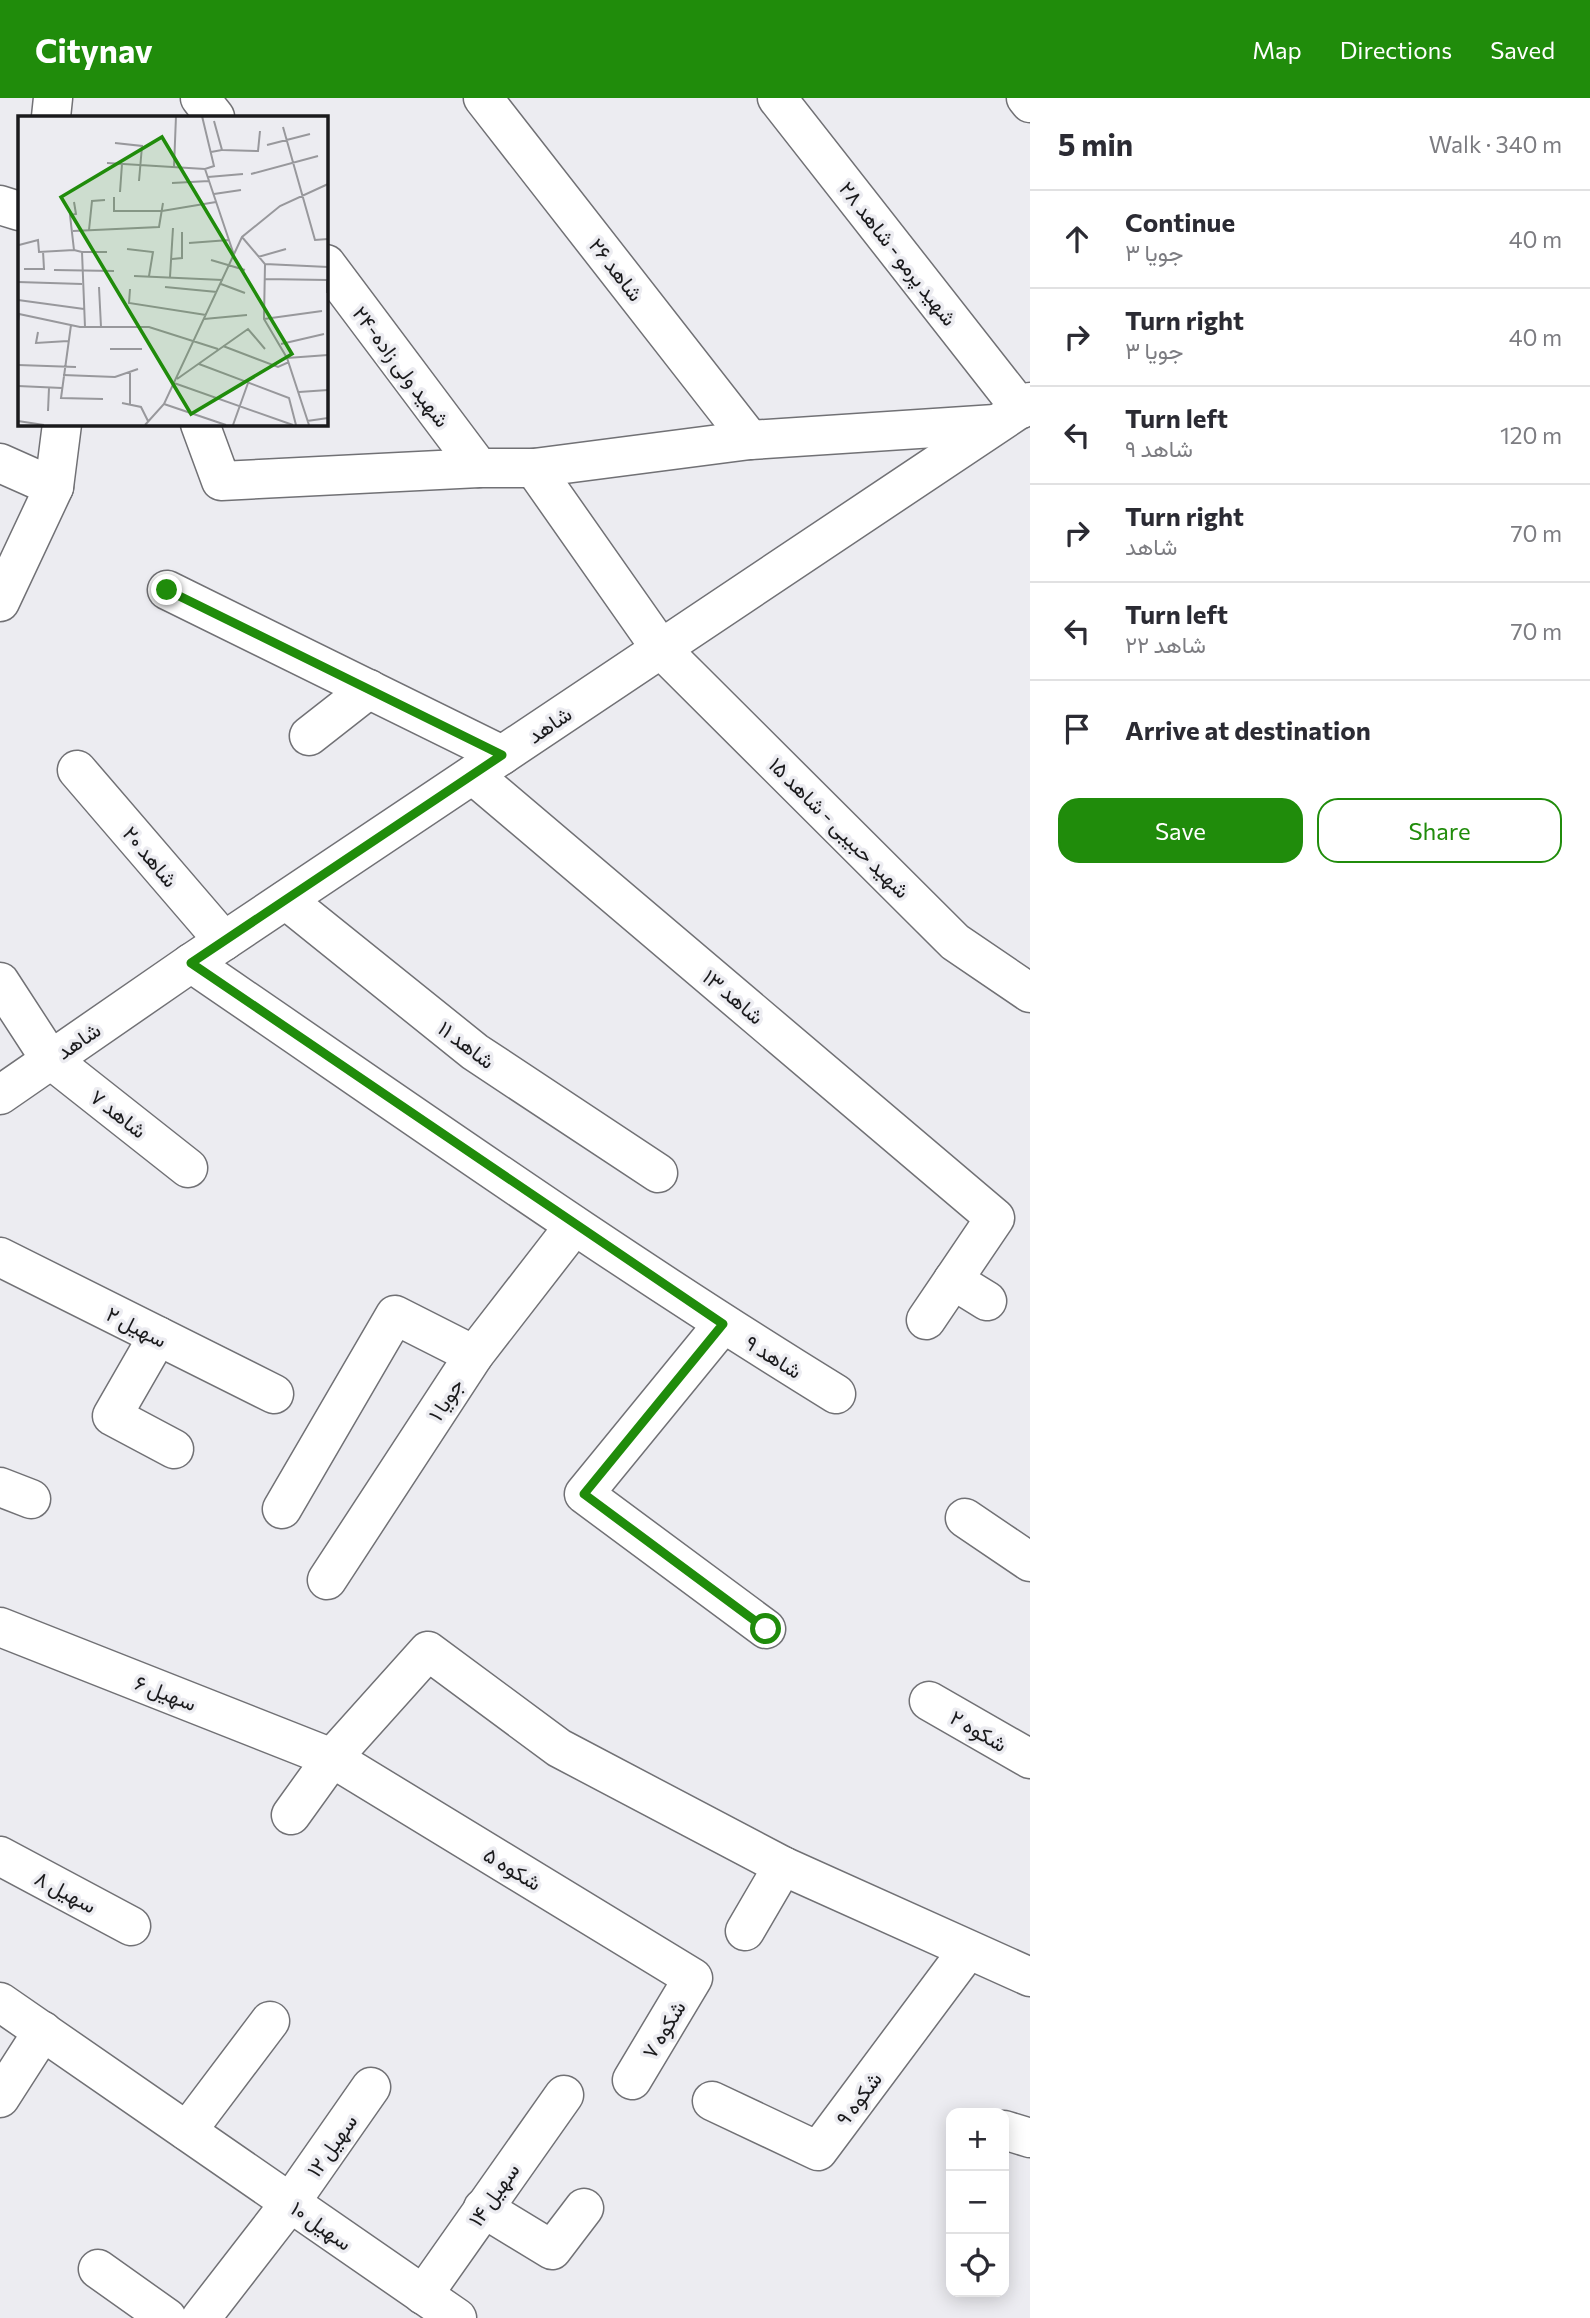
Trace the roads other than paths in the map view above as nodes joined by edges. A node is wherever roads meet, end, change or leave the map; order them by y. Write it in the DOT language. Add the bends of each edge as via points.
graph roads {
  1 [pos="53,98"];
  2 [pos="200,98"];
  3 [pos="483,98"];
  4 [pos="777,98"];
  5 [pos="1026,98"];
  6 [pos="1030,103"];
  7 [pos="51,116"];
  8 [pos="214,116"];
  9 [pos="0,205"];
  10 [pos="18,211"];
  11 [pos="327,265"];
  12 [pos="1016,412"];
  13 [pos="62,425"];
  14 [pos="200,425"];
  15 [pos="750,440"];
  16 [pos="0,463"];
  17 [pos="479,468"];
  18 [pos="534,468"];
  19 [pos="54,486"];
  20 [pos="167,590"];
  21 [pos="0,601"];
  22 [pos="661,649"];
  23 [pos="369,689"];
  24 [pos="309,736"];
  25 [pos="487,765"];
  26 [pos="77,770"];
  27 [pos="286,900"];
  28 [pos="224,941"];
  29 [pos="191,963"];
  30 [pos="0,982"];
  31 [pos="1030,993"];
  32 [pos="50,1059"];
  33 [pos="0,1095"];
  34 [pos="188,1168"];
  35 [pos="658,1173"];
  36 [pos="574,1226"];
  37 [pos="0,1257"];
  38 [pos="953,1280"];
  39 [pos="987,1301"];
  40 [pos="926,1320"];
  41 [pos="723,1324"];
  42 [pos="158,1336"];
  43 [pos="474,1354"];
  44 [pos="274,1394"];
  45 [pos="836,1394"];
  46 [pos="174,1449"];
  47 [pos="282,1509"];
  48 [pos="965,1518"];
  49 [pos="1030,1562"];
  50 [pos="327,1580"];
  51 [pos="0,1627"];
  52 [pos="766,1629"];
  53 [pos="929,1701"];
  54 [pos="332,1758"];
  55 [pos="1030,1759"];
  56 [pos="291,1815"];
  57 [pos="0,1856"];
  58 [pos="783,1866"];
  59 [pos="131,1926"];
  60 [pos="745,1931"];
  61 [pos="968,1950"];
  62 [pos="693,1978"];
  63 [pos="1030,1978"];
  64 [pos="0,2002"];
  65 [pos="270,2021"];
  66 [pos="43,2031"];
  67 [pos="632,2080"];
  68 [pos="371,2087"];
  69 [pos="564,2095"];
  70 [pos="0,2098"];
  71 [pos="712,2101"];
  72 [pos="187,2131"];
  73 [pos="1009,2132"];
  74 [pos="1030,2138"];
  75 [pos="290,2203"];
  76 [pos="483,2208"];
  77 [pos="584,2208"];
  78 [pos="98,2269"];
  79 [pos="423,2295"];
  80 [pos="167,2318"];
  81 [pos="201,2318"];
  82 [pos="457,2318"];
  1 -- 7 [label="street"];
  2 -- 8 [label="street"];
  3 -- 15 [label="street, شاهد ۲۶"];
  4 -- 12 [label="street, شهید پرمو - شاهد ۲۸"];
  5 -- 6 [label="street"];
  9 -- 10 [label="street"];
  11 -- 17 [label="street, شهید ولی زاده-۲۴"];
  12 -- 15 [label="street"];
  12 -- 22 [label="street, شاهد"];
  13 -- 19 [label="street"];
  14 -- 17 [label="street" via="221,481"];
  15 -- 18 [label="street"];
  16 -- 19 [label="street"];
  17 -- 18 [label="street"];
  18 -- 22 [label="street, شهید حبیبی - شاهد ۱۵"];
  19 -- 21 [label="street"];
  20 -- 23 [label="street, شاهد ۱۳"];
  22 -- 25 [label="street, شاهد"];
  22 -- 31 [label="street, شهید حبیبی - شاهد ۱۵" via="956,942"];
  23 -- 24 [label="street"];
  23 -- 25 [label="street, شاهد ۱۳"];
  25 -- 27 [label="street, شاهد"];
  25 -- 38 [label="street, شاهد ۱۳" via="995,1218"];
  26 -- 28 [label="street, شاهد ۲۰"];
  27 -- 28 [label="street, شاهد"];
  27 -- 35 [label="street, شاهد ۱۱" via="475,1052"];
  28 -- 29 [label="street, شاهد"];
  29 -- 32 [label="street, شاهد"];
  29 -- 36 [label="street, شاهد ۹"];
  30 -- 32 [label="street, شاهد ۷"];
  32 -- 33 [label="street, شاهد"];
  32 -- 34 [label="street, شاهد ۷"];
  36 -- 41 [label="street, شاهد ۹"];
  36 -- 43 [label="street, جویا ۱"];
  37 -- 42 [label="street, سهیل ۲"];
  38 -- 39 [label="street"];
  38 -- 40 [label="street"];
  41 -- 45 [label="street, شاهد ۹"];
  41 -- 52 [label="street" via="584,1494"];
  42 -- 44 [label="street, سهیل ۲"];
  42 -- 46 [label="street" via="112,1416"];
  43 -- 47 [label="street" via="395,1315"];
  43 -- 50 [label="street, جویا ۱"];
  48 -- 49 [label="street"];
  51 -- 54 [label="street, سهیل ۶"];
  53 -- 55 [label="street, شکوه ۲"];
  54 -- 56 [label="street"];
  54 -- 58 [label="street" via="428,1651 559,1748"];
  54 -- 62 [label="street, شکوه ۵"];
  57 -- 59 [label="street, سهیل ۸"];
  58 -- 60 [label="street"];
  58 -- 61 [label="street"];
  61 -- 63 [label="street"];
  61 -- 71 [label="street, شکوه ۹" via="818,2151"];
  62 -- 67 [label="street, شکوه ۷"];
  64 -- 66 [label="street, سهیل ۱۰"];
  65 -- 72 [label="street"];
  66 -- 70 [label="street"];
  66 -- 72 [label="street, سهیل ۱۰"];
  68 -- 75 [label="street, سهیل ۱۲"];
  69 -- 76 [label="street, سهیل ۱۴"];
  72 -- 75 [label="street, سهیل ۱۰"];
  73 -- 74 [label="street"];
  75 -- 79 [label="street, سهیل ۱۰"];
  75 -- 81 [label="street, سهیل ۱۲"];
  76 -- 77 [label="street" via="552,2250"];
  76 -- 79 [label="street, سهیل ۱۴"];
  78 -- 80 [label="street"];
  79 -- 82 [label="street, سهیل ۱۰"];
}
